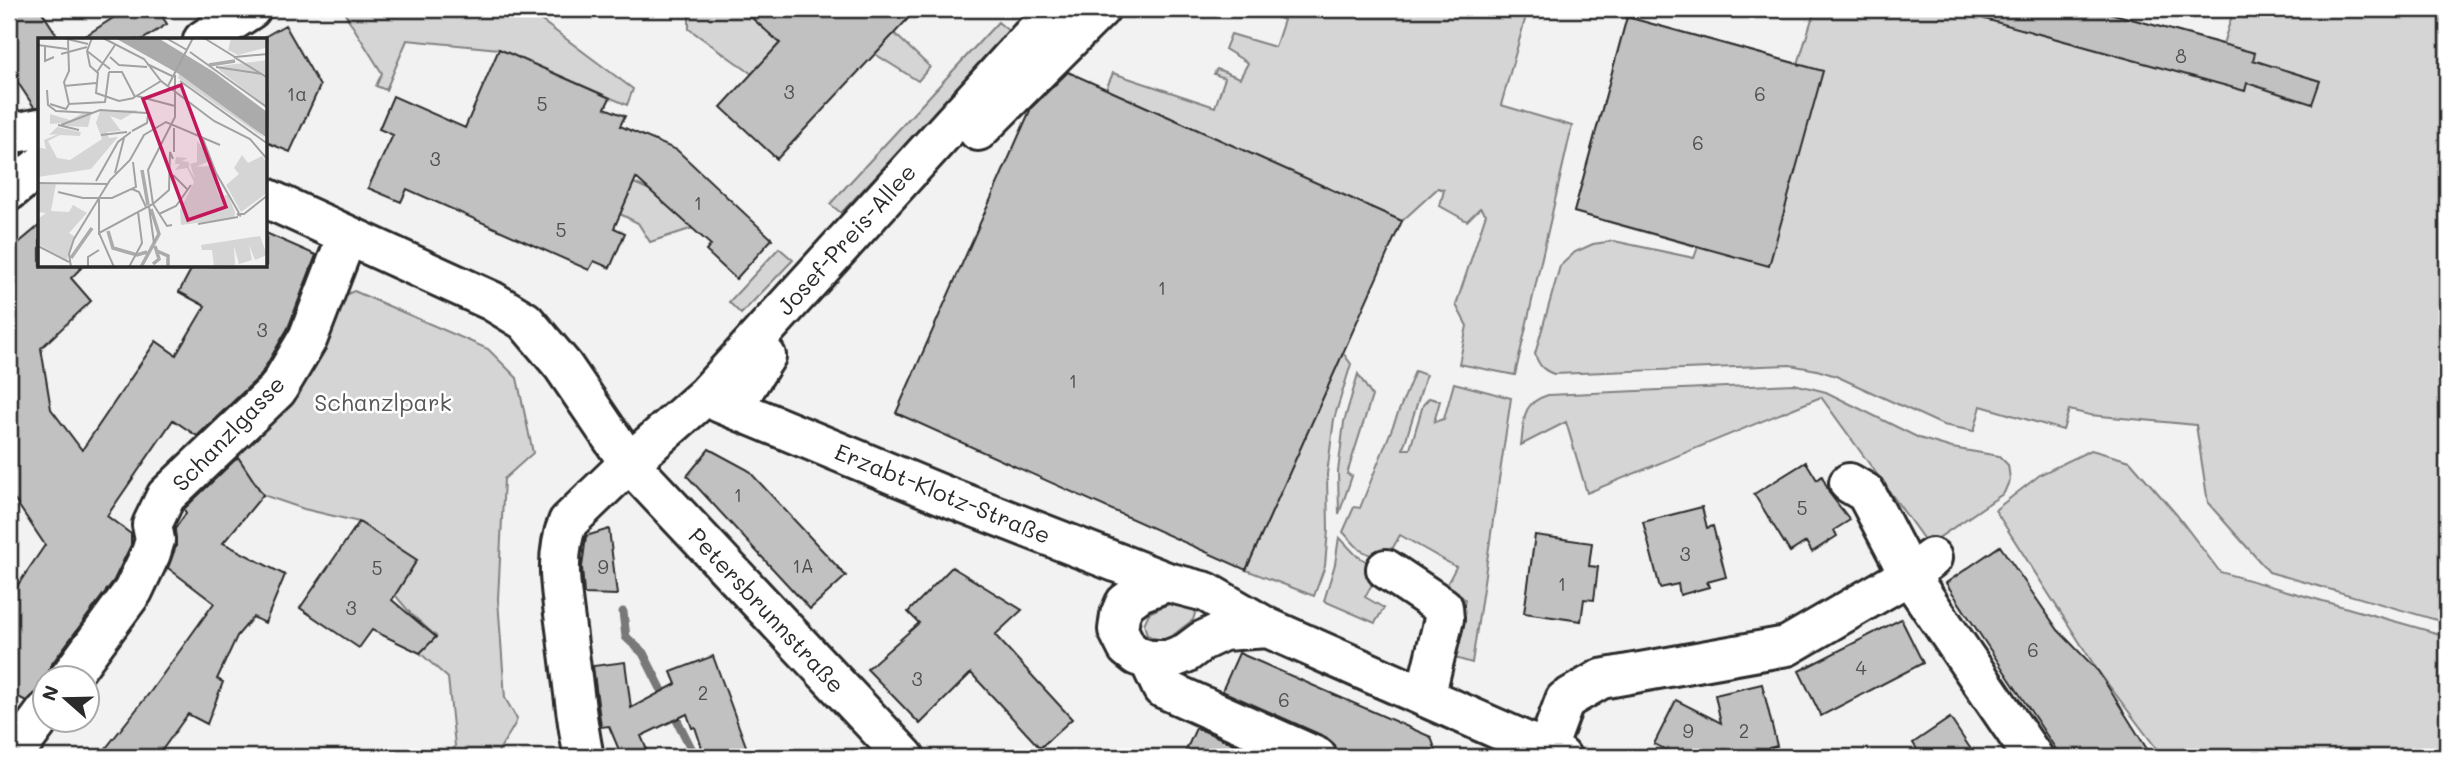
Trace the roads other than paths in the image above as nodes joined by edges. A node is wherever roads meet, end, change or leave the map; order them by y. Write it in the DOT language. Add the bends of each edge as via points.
graph roads {
  1 [pos="251,9"];
  2 [pos="1056,9"];
  3 [pos="1100,9"];
  4 [pos="206,38"];
  5 [pos="38,128"];
  6 [pos="9,130"];
  7 [pos="38,168"];
  8 [pos="9,191"];
  9 [pos="268,199"];
  10 [pos="347,236"];
  11 [pos="727,405"];
  12 [pos="629,463"];
  13 [pos="1849,483"];
  14 [pos="1921,566"];
  15 [pos="1386,569"];
  16 [pos="1167,582"];
  17 [pos="1268,628"];
  18 [pos="1149,660"];
  19 [pos="79,664"];
  20 [pos="1425,696"];
  21 [pos="32,730"];
  22 [pos="1553,754"];
  23 [pos="12,757"];
  24 [pos="584,757"];
  25 [pos="905,757"];
  26 [pos="1317,757"];
  27 [pos="2033,757"];
  1 -- 4 [label="street"];
  2 -- 12 [label="street, Josef-Preis-Allee" via="706,395"];
  3 -- 11 [label="street, Josef-Preis-Allee" via="826,288"];
  5 -- 6 [label="street"];
  7 -- 8 [label="street"];
  9 -- 10 [label="street, Petersbrunnstraße"];
  10 -- 12 [label="street, Petersbrunnstraße" via="492,301 525,321 563,366"];
  10 -- 19 [label="street, Schanzlgasse" via="308,338 277,390 166,496 152,525 152,553 133,591"];
  11 -- 16 [label="street, Erzabt-Klotz-Straße"];
  12 -- 24 [label="street, Josef-Preis-Allee" via="577,511 563,533 560,567"];
  12 -- 25 [label="street, Petersbrunnstraße"];
  13 -- 14 [label="street" via="1866,493"];
  14 -- 22 [label="street" via="1787,646 1601,679 1565,700"];
  14 -- 27 [label="street"];
  15 -- 20 [label="street" via="1443,607"];
  16 -- 17 [label="street, Erzabt-Klotz-Straße" via="1206,592"];
  16 -- 18 [label="street" via="1140,592 1125,603 1119,615 1118,630 1127,648"];
  17 -- 18 [label="street, Erzabt-Klotz-Straße" via="1223,631 1186,653 1168,660"];
  17 -- 20 [label="street, Erzabt-Klotz-Straße"];
  18 -- 26 [label="street" via="1162,688"];
  20 -- 22 [label="street, Erzabt-Klotz-Straße"];
  21 -- 23 [label="street"];
}
